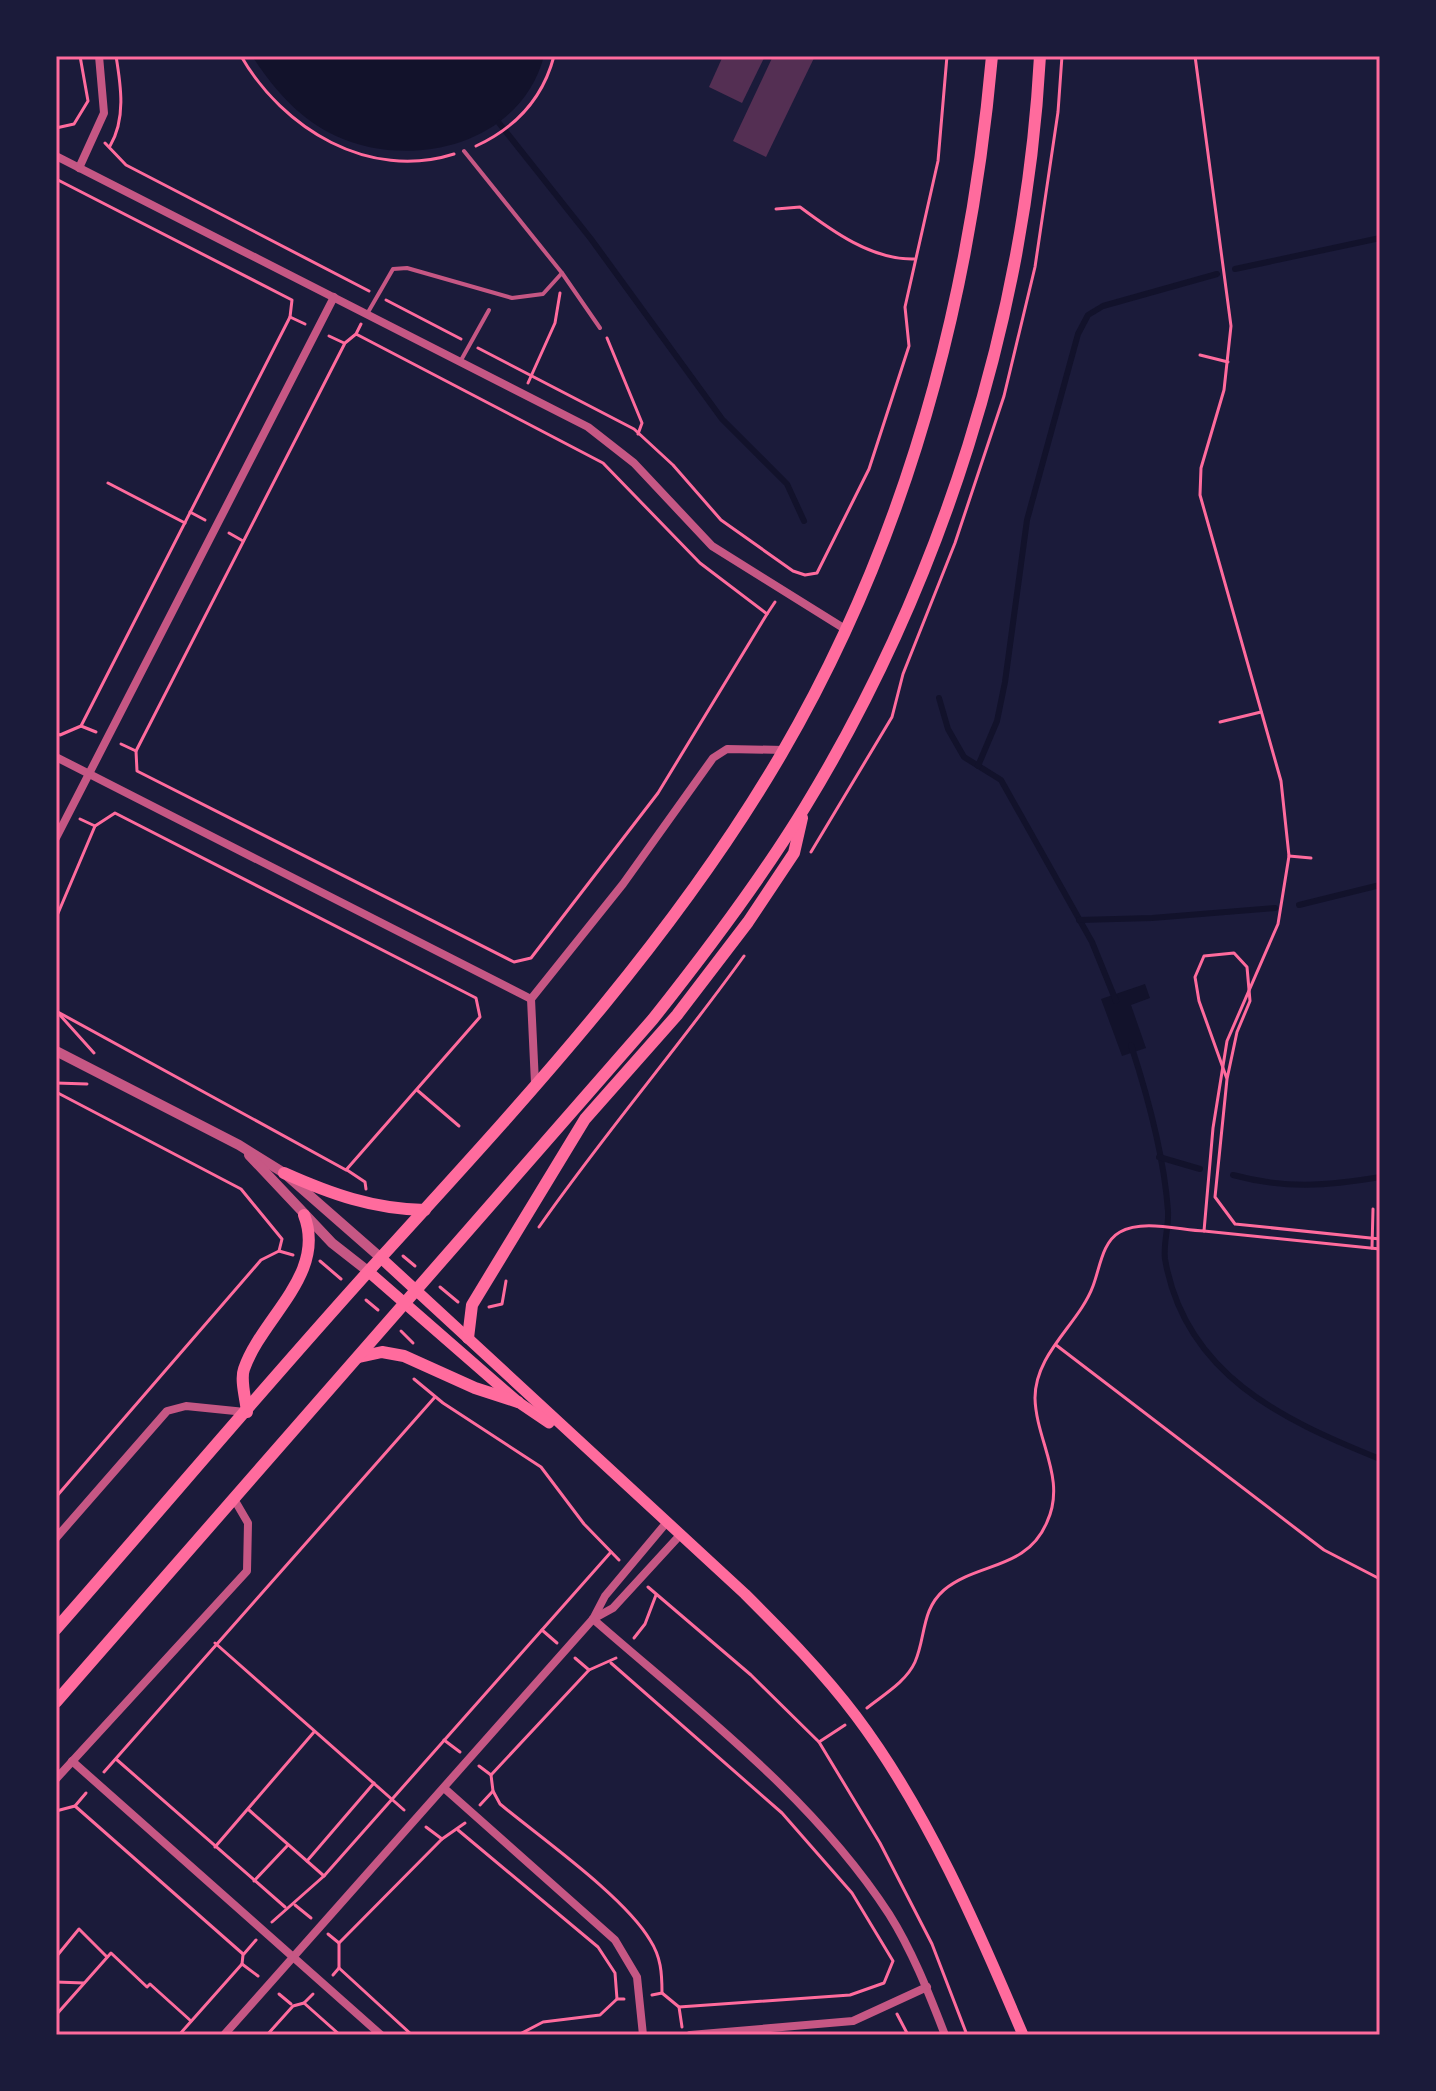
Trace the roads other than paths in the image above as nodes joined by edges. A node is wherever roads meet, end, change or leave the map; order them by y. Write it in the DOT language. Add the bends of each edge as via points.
graph roads {
  1 [pos="99,56"];
  2 [pos="992,56"];
  3 [pos="1040,56"];
  4 [pos="464,151"];
  5 [pos="56,156"];
  6 [pos="79,168"];
  7 [pos="562,273"];
  8 [pos="334,297"];
  9 [pos="489,310"];
  10 [pos="367,314"];
  11 [pos="600,328"];
  12 [pos="460,362"];
  13 [pos="845,629"];
  14 [pos="784,750"];
  15 [pos="56,757"];
  16 [pos="89,774"];
  17 [pos="805,807"];
  18 [pos="56,838"];
  19 [pos="531,999"];
  20 [pos="56,1051"];
  21 [pos="535,1083"];
  22 [pos="239,1145"];
  23 [pos="284,1173"];
  24 [pos="425,1210"];
  25 [pos="304,1215"];
  26 [pos="381,1258"];
  27 [pos="369,1272"];
  28 [pos="418,1290"];
  29 [pos="405,1305"];
  30 [pos="468,1338"];
  31 [pos="358,1357"];
  32 [pos="518,1402"];
  33 [pos="247,1412"];
  34 [pos="579,1444"];
  35 [pos="234,1499"];
  36 [pos="667,1522"];
  37 [pos="681,1534"];
  38 [pos="56,1538"];
  39 [pos="593,1619"];
  40 [pos="56,1629"];
  41 [pos="56,1702"];
  42 [pos="72,1761"];
  43 [pos="56,1779"];
  44 [pos="444,1788"];
  45 [pos="293,1957"];
  46 [pos="927,1987"];
  47 [pos="224,2035"];
  48 [pos="381,2035"];
  49 [pos="643,2035"];
  50 [pos="690,2035"];
  51 [pos="945,2035"];
  52 [pos="1023,2035"];
  1 -- 6 [label="street" via="104,113"];
  2 -- 13 [label="main road" via="975,211 958,301 903,490"];
  3 -- 17 [label="main road" via="1031,164 1015,253 968,443 895,635"];
  4 -- 7 [label="lane"];
  5 -- 6 [label="street"];
  6 -- 8 [label="street"];
  7 -- 10 [label="lane" via="543,294 512,298 407,268 393,269"];
  7 -- 11 [label="lane"];
  8 -- 10 [label="street"];
  8 -- 16 [label="street"];
  9 -- 12 [label="lane"];
  10 -- 12 [label="street"];
  12 -- 13 [label="street" via="588,427 634,463 712,546"];
  13 -- 14 [label="main road"];
  14 -- 19 [label="street" via="727,749 713,758 623,884"];
  14 -- 21 [label="main road" via="662,932"];
  15 -- 16 [label="street"];
  16 -- 18 [label="street"];
  16 -- 19 [label="street"];
  17 -- 28 [label="main road" via="661,1009"];
  17 -- 30 [label="main road" via="794,853 748,922 677,1015 585,1119 472,1305"];
  19 -- 21 [label="street"];
  20 -- 22 [label="street"];
  21 -- 24 [label="main road"];
  22 -- 23 [label="street"];
  22 -- 25 [label="street"];
  23 -- 24 [label="main road" via="362,1204"];
  23 -- 26 [label="street"];
  24 -- 26 [label="main road"];
  25 -- 27 [label="street"];
  25 -- 33 [label="main road" via="312,1235 308,1259 243,1371"];
  26 -- 27 [label="main road"];
  26 -- 28 [label="main road"];
  27 -- 29 [label="main road"];
  27 -- 33 [label="main road"];
  28 -- 29 [label="main road"];
  28 -- 30 [label="main road"];
  29 -- 31 [label="main road"];
  29 -- 32 [label="main road"];
  30 -- 34 [label="main road"];
  31 -- 32 [label="main road" via="382,1352 404,1356"];
  31 -- 35 [label="main road"];
  32 -- 34 [label="main road"];
  33 -- 38 [label="street" via="186,1406 167,1411"];
  33 -- 40 [label="main road"];
  34 -- 36 [label="main road"];
  35 -- 41 [label="main road"];
  35 -- 42 [label="street" via="248,1523 247,1571"];
  36 -- 37 [label="main road"];
  36 -- 39 [label="street" via="605,1596"];
  37 -- 39 [label="street" via="613,1608"];
  37 -- 52 [label="main road" via="790,1638 856,1717 948,1873"];
  39 -- 44 [label="street"];
  39 -- 46 [label="street" via="793,1796 889,1914"];
  42 -- 43 [label="street"];
  42 -- 45 [label="street"];
  44 -- 45 [label="street"];
  44 -- 49 [label="street" via="615,1940 637,1977"];
  45 -- 47 [label="street"];
  45 -- 48 [label="street"];
  46 -- 50 [label="street" via="853,2021"];
  46 -- 51 [label="street"];
}
